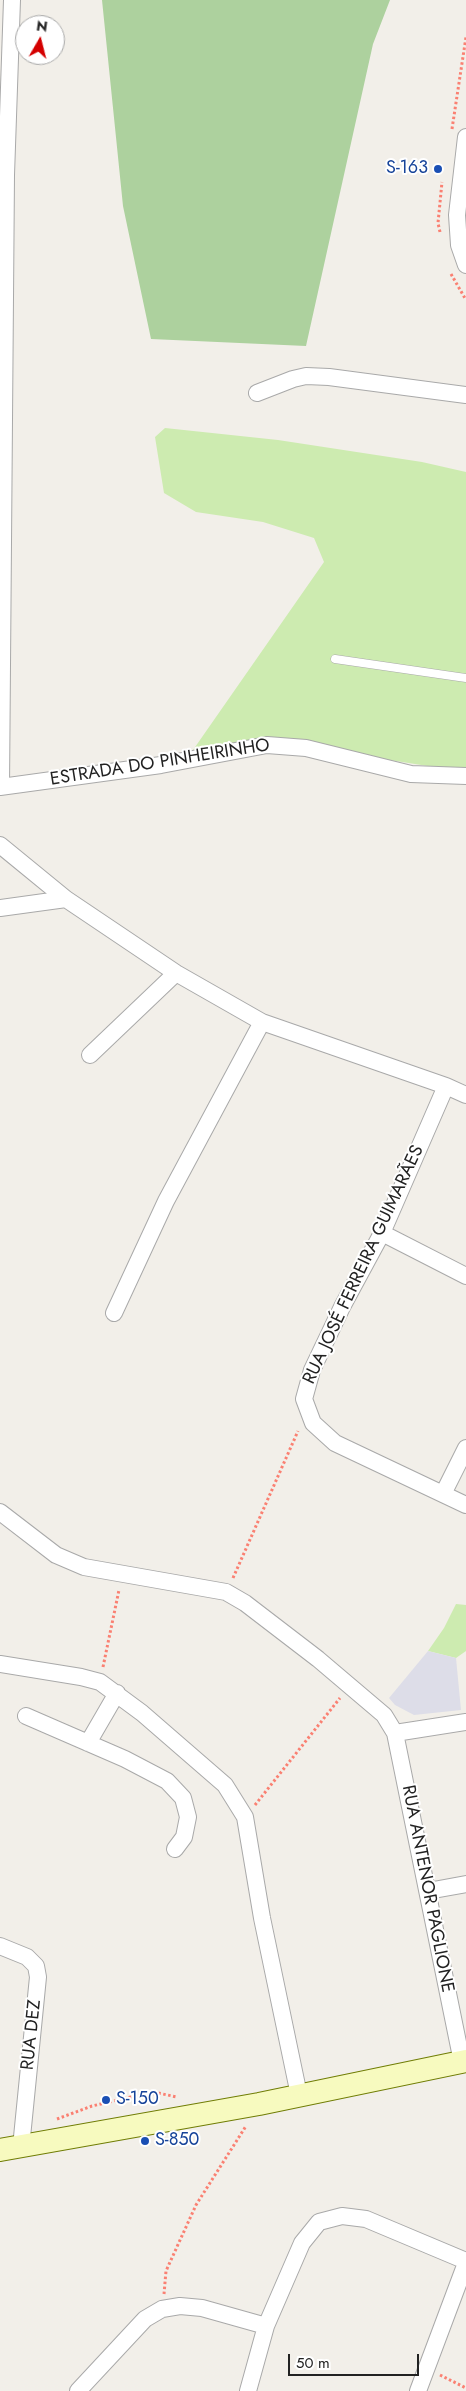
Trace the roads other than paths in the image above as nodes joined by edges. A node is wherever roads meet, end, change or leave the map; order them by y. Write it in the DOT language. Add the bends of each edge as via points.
graph roads {
  1 [pos="12,0"];
  2 [pos="466,137"];
  3 [pos="466,266"];
  4 [pos="257,393"];
  5 [pos="466,395"];
  6 [pos="1,599"];
  7 [pos="335,660"];
  8 [pos="466,678"];
  9 [pos="466,776"];
  10 [pos="0,787"];
  11 [pos="0,845"];
  12 [pos="66,899"];
  13 [pos="0,908"];
  14 [pos="176,973"];
  15 [pos="262,1022"];
  16 [pos="90,1055"];
  17 [pos="446,1086"];
  18 [pos="466,1094"];
  19 [pos="382,1233"];
  20 [pos="466,1276"];
  21 [pos="114,1313"];
  22 [pos="466,1448"];
  23 [pos="443,1494"];
  24 [pos="466,1504"];
  25 [pos="0,1512"];
  26 [pos="0,1664"];
  27 [pos="117,1693"];
  28 [pos="26,1716"];
  29 [pos="466,1722"];
  30 [pos="395,1733"];
  31 [pos="88,1743"];
  32 [pos="175,1849"];
  33 [pos="466,1884"];
  34 [pos="428,1891"];
  35 [pos="0,1934"];
  36 [pos="6,1948"];
  37 [pos="464,2062"];
  38 [pos="299,2095"];
  39 [pos="10,2148"];
  40 [pos="466,2262"];
  41 [pos="266,2326"];
  42 [pos="78,2391"];
  43 [pos="248,2391"];
  44 [pos="418,2391"];
  1 -- 6 [label="street" via="6,175"];
  2 -- 3 [label="street" via="457,215 459,245"];
  4 -- 5 [label="street" via="306,376"];
  6 -- 10 [label="street"];
  7 -- 8 [label="lane"];
  9 -- 10 [label="street, ESTRADA DO PINHEIRINHO" via="411,774 306,748 267,745 162,765"];
  11 -- 12 [label="street"];
  12 -- 13 [label="street"];
  12 -- 14 [label="street"];
  14 -- 15 [label="street"];
  14 -- 16 [label="street"];
  15 -- 17 [label="street"];
  15 -- 21 [label="street" via="166,1201"];
  17 -- 18 [label="street"];
  17 -- 19 [label="street, RUA JOSÉ FERREIRA GUIMARÃES"];
  19 -- 20 [label="street"];
  19 -- 23 [label="street, RUA JOSÉ FERREIRA GUIMARÃES" via="312,1370 304,1400 307,1412 322,1433 335,1443"];
  22 -- 23 [label="street"];
  23 -- 24 [label="street"];
  25 -- 30 [label="street, RUA ANTENOR PAGLIONE" via="56,1555 84,1567 226,1592 245,1603 350,1685 384,1715"];
  26 -- 27 [label="street" via="81,1677 100,1682"];
  27 -- 31 [label="street"];
  27 -- 38 [label="street" via="225,1786 245,1817 262,1918"];
  28 -- 31 [label="street"];
  29 -- 30 [label="street"];
  30 -- 34 [label="street, RUA ANTENOR PAGLIONE"];
  31 -- 32 [label="street" via="167,1781 183,1798 188,1817 184,1837"];
  33 -- 34 [label="street"];
  34 -- 37 [label="street, RUA ANTENOR PAGLIONE"];
  35 -- 36 [label="street, RUA DEZ"];
  36 -- 39 [label="street, RUA DEZ" via="27,1956 36,1966 38,1977"];
  37 -- 38 [label="main road, RUA ANTENOR PAGLIONE"];
  38 -- 39 [label="main road, RUA ANTENOR PAGLIONE"];
  40 -- 41 [label="street" via="366,2219 342,2216 318,2222 302,2243"];
  40 -- 44 [label="street"];
  41 -- 42 [label="street" via="202,2308 180,2306 162,2309 146,2319"];
  41 -- 43 [label="street"];
}
